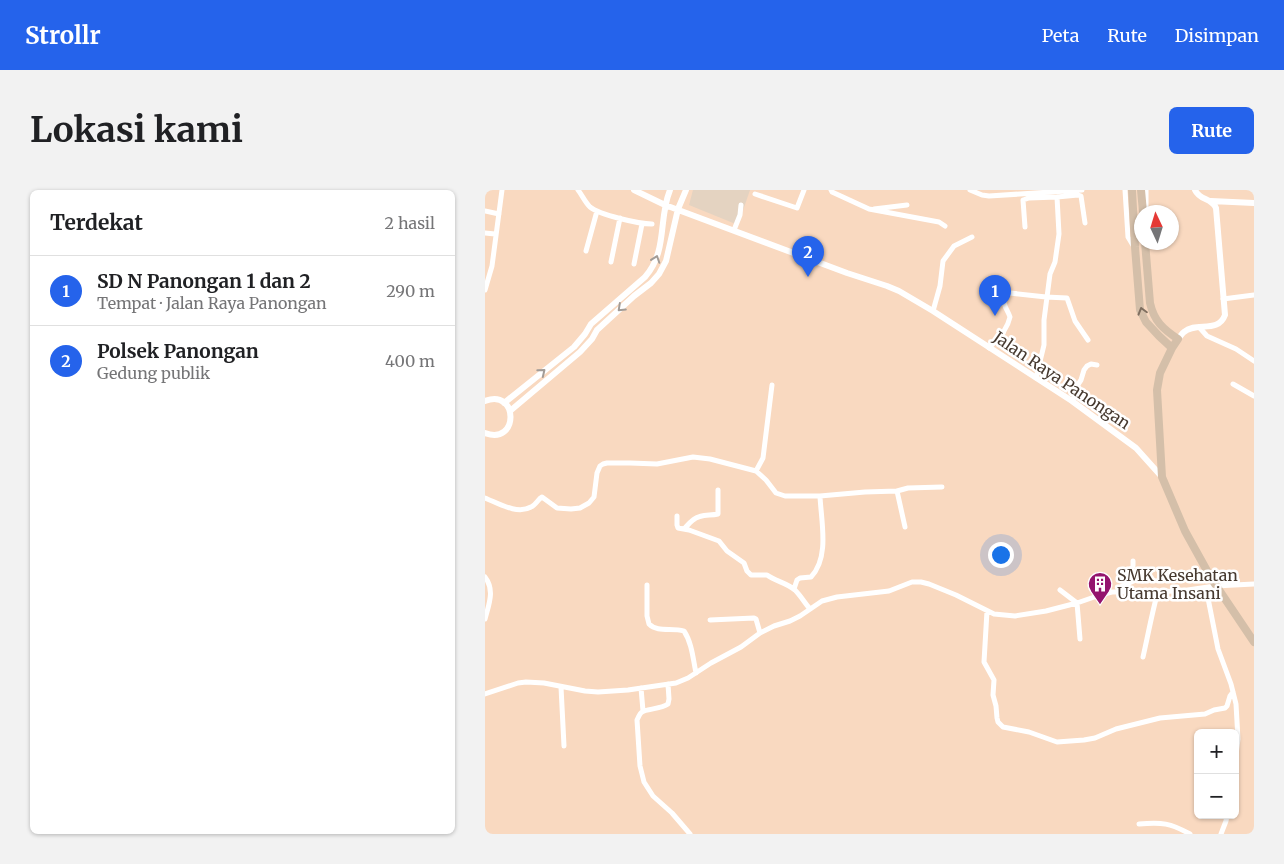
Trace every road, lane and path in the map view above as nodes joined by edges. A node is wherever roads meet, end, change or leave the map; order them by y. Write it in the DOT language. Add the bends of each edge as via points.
graph roads {
  1 [pos="502,190"];
  2 [pos="578,190"];
  3 [pos="633,190"];
  4 [pos="670,190"];
  5 [pos="686,190"];
  6 [pos="804,190"];
  7 [pos="831,190"];
  8 [pos="970,190"];
  9 [pos="1082,190"];
  10 [pos="1125,190"];
  11 [pos="1132,190"];
  12 [pos="1141,190"];
  13 [pos="1146,190"];
  14 [pos="1195,190"];
  15 [pos="755,194"];
  16 [pos="1057,197"];
  17 [pos="1211,201"];
  18 [pos="1254,203"];
  19 [pos="665,205"];
  20 [pos="741,205"];
  21 [pos="907,205"];
  22 [pos="1143,205"];
  23 [pos="1145,205"];
  24 [pos="678,209"];
  25 [pos="869,209"];
  26 [pos="485,211"];
  27 [pos="597,212"];
  28 [pos="499,214"];
  29 [pos="620,218"];
  30 [pos="1130,220"];
  31 [pos="1085,223"];
  32 [pos="642,224"];
  33 [pos="652,224"];
  34 [pos="945,226"];
  35 [pos="1025,227"];
  36 [pos="734,230"];
  37 [pos="485,233"];
  38 [pos="495,234"];
  39 [pos="973,236"];
  40 [pos="1146,250"];
  41 [pos="586,251"];
  42 [pos="485,254"];
  43 [pos="493,256"];
  44 [pos="611,262"];
  45 [pos="634,264"];
  46 [pos="487,276"];
  47 [pos="485,290"];
  48 [pos="1254,296"];
  49 [pos="1046,297"];
  50 [pos="1223,299"];
  51 [pos="933,311"];
  52 [pos="1199,327"];
  53 [pos="1178,339"];
  54 [pos="1088,340"];
  55 [pos="574,347"];
  56 [pos="989,348"];
  57 [pos="1172,348"];
  58 [pos="580,352"];
  59 [pos="1254,361"];
  60 [pos="1097,365"];
  61 [pos="1036,378"];
  62 [pos="1233,384"];
  63 [pos="772,385"];
  64 [pos="1254,396"];
  65 [pos="485,401"];
  66 [pos="1072,401"];
  67 [pos="504,403"];
  68 [pos="510,411"];
  69 [pos="485,433"];
  70 [pos="1161,462"];
  71 [pos="1152,466"];
  72 [pos="756,471"];
  73 [pos="1162,477"];
  74 [pos="942,487"];
  75 [pos="718,490"];
  76 [pos="897,491"];
  77 [pos="819,496"];
  78 [pos="485,498"];
  79 [pos="677,516"];
  80 [pos="905,526"];
  81 [pos="684,529"];
  82 [pos="1133,561"];
  83 [pos="485,577"];
  84 [pos="1254,584"];
  85 [pos="647,585"];
  86 [pos="1215,586"];
  87 [pos="1206,588"];
  88 [pos="794,589"];
  89 [pos="1060,590"];
  90 [pos="1122,591"];
  91 [pos="1158,591"];
  92 [pos="1077,603"];
  93 [pos="810,609"];
  94 [pos="987,611"];
  95 [pos="485,619"];
  96 [pos="710,620"];
  97 [pos="760,633"];
  98 [pos="1080,639"];
  99 [pos="1254,642"];
  100 [pos="1143,657"];
  101 [pos="696,673"];
  102 [pos="668,684"];
  103 [pos="561,686"];
  104 [pos="641,688"];
  105 [pos="1233,692"];
  106 [pos="485,694"];
  107 [pos="643,711"];
  108 [pos="1237,729"];
  109 [pos="565,746"];
  110 [pos="1227,819"];
  111 [pos="1139,824"];
  112 [pos="690,834"];
  113 [pos="1190,834"];
  114 [pos="1221,834"];
  1 -- 28 [label="street"];
  2 -- 27 [label="street"];
  3 -- 19 [label="street, Jalan Raya Panongan"];
  4 -- 19 [label="street"];
  5 -- 24 [label="street"];
  6 -- 15 [label="street" via="797,208"];
  7 -- 25 [label="street"];
  8 -- 9 [label="street" via="989,196"];
  10 -- 30 [label="street"];
  11 -- 30 [label="main road"];
  12 -- 22 [label="main road"];
  13 -- 23 [label="street"];
  14 -- 17 [label="street" via="1199,196"];
  16 -- 31 [label="street" via="1081,196"];
  16 -- 35 [label="street" via="1023,200"];
  16 -- 49 [label="street" via="1059,234"];
  17 -- 18 [label="street"];
  17 -- 50 [label="street, Jalan Raya Panongan" via="1216,208"];
  19 -- 24 [label="street, Jalan Raya Panongan"];
  55 -- 19 [label="street, one-way" via="591,324 652,270 657,259"];
  20 -- 36 [label="street"];
  21 -- 25 [label="street"];
  24 -- 36 [label="street, Jalan Raya Panongan"];
  24 -- 58 [label="street, one-way" via="667,260 659,274 597,330"];
  25 -- 34 [label="street" via="939,222"];
  26 -- 28 [label="street"];
  27 -- 29 [label="street"];
  27 -- 41 [label="street"];
  28 -- 38 [label="street"];
  29 -- 32 [label="street"];
  29 -- 44 [label="street"];
  57 -- 30 [label="main road, one-way" via="1143,317"];
  32 -- 33 [label="street"];
  32 -- 45 [label="street"];
  36 -- 51 [label="street, Jalan Raya Panongan" via="887,286"];
  37 -- 38 [label="street"];
  38 -- 43 [label="street"];
  39 -- 51 [label="street" via="953,246 943,262"];
  40 -- 53 [label="main road" via="1152,312 1156,320"];
  42 -- 43 [label="street"];
  43 -- 46 [label="street"];
  46 -- 47 [label="street"];
  48 -- 50 [label="street"];
  49 -- 54 [label="street" via="1067,298 1075,321"];
  49 -- 56 [label="street" via="1005,294 1009,325"];
  49 -- 61 [label="street" via="1044,345"];
  50 -- 52 [label="street, Jalan Raya Panongan" via="1223,320"];
  51 -- 56 [label="street, Jalan Raya Panongan"];
  52 -- 53 [label="street, Jalan Raya Panongan" via="1185,331"];
  52 -- 59 [label="street" via="1207,336"];
  53 -- 57 [label="main road, Jalan Raya Panongan"];
  55 -- 58 [label="street"];
  67 -- 55 [label="street, one-way"];
  56 -- 61 [label="street, Jalan Raya Panongan"];
  57 -- 70 [label="main road, Jalan Raya Panongan" via="1160,373 1157,390"];
  58 -- 68 [label="street"];
  60 -- 66 [label="street" via="1085,368"];
  61 -- 66 [label="street, Jalan Raya Panongan"];
  62 -- 64 [label="street"];
  63 -- 72 [label="street" via="763,458"];
  65 -- 67 [label="street" via="495,399"];
  66 -- 71 [label="street, Jalan Raya Panongan" via="1136,448"];
  67 -- 68 [label="street"];
  68 -- 69 [label="street" via="511,421 507,430 498,435"];
  70 -- 71 [label="street"];
  70 -- 73 [label="main road, Jalan Raya Panongan"];
  71 -- 73 [label="street, Jalan Raya Panongan"];
  72 -- 77 [label="street" via="779,494"];
  72 -- 78 [label="street" via="701,457 657,464 607,463 600,466 597,473 594,497 581,508 557,508 541,497 530,508 518,510"];
  73 -- 86 [label="main road, Jalan Raya Panongan" via="1185,531"];
  74 -- 76 [label="street"];
  75 -- 81 [label="street" via="718,514 698,517"];
  76 -- 77 [label="street"];
  76 -- 80 [label="street"];
  77 -- 88 [label="street" via="821,559 811,577 797,580"];
  79 -- 81 [label="street" via="677,527"];
  81 -- 88 [label="street" via="719,541 744,563 751,575 767,574"];
  82 -- 90 [label="street" via="1129,572 1136,580 1122,586"];
  83 -- 95 [label="street" via="491,597"];
  84 -- 86 [label="street"];
  85 -- 101 [label="street" via="650,626 684,630"];
  86 -- 87 [label="street"];
  86 -- 99 [label="main road, Jalan Raya Panongan"];
  87 -- 91 [label="street"];
  87 -- 105 [label="street" via="1218,649"];
  88 -- 93 [label="street"];
  89 -- 92 [label="street"];
  90 -- 91 [label="street"];
  90 -- 92 [label="street"];
  91 -- 100 [label="street"];
  92 -- 94 [label="street" via="1015,616"];
  92 -- 98 [label="street"];
  93 -- 94 [label="street" via="829,598 889,591 921,582"];
  93 -- 97 [label="street"];
  94 -- 105 [label="street" via="984,662 994,680 997,718 1003,727 1057,742 1084,740 1160,718 1205,714 1225,708"];
  96 -- 97 [label="street" via="754,618"];
  97 -- 101 [label="street"];
  101 -- 102 [label="street"];
  102 -- 104 [label="street"];
  102 -- 107 [label="street" via="667,704"];
  103 -- 104 [label="street" via="598,692"];
  103 -- 106 [label="street" via="526,682"];
  103 -- 109 [label="street"];
  104 -- 107 [label="street"];
  105 -- 108 [label="street"];
  107 -- 112 [label="street" via="637,720 644,782 653,796"];
  110 -- 114 [label="street"];
  111 -- 113 [label="street" via="1165,823"];
}
